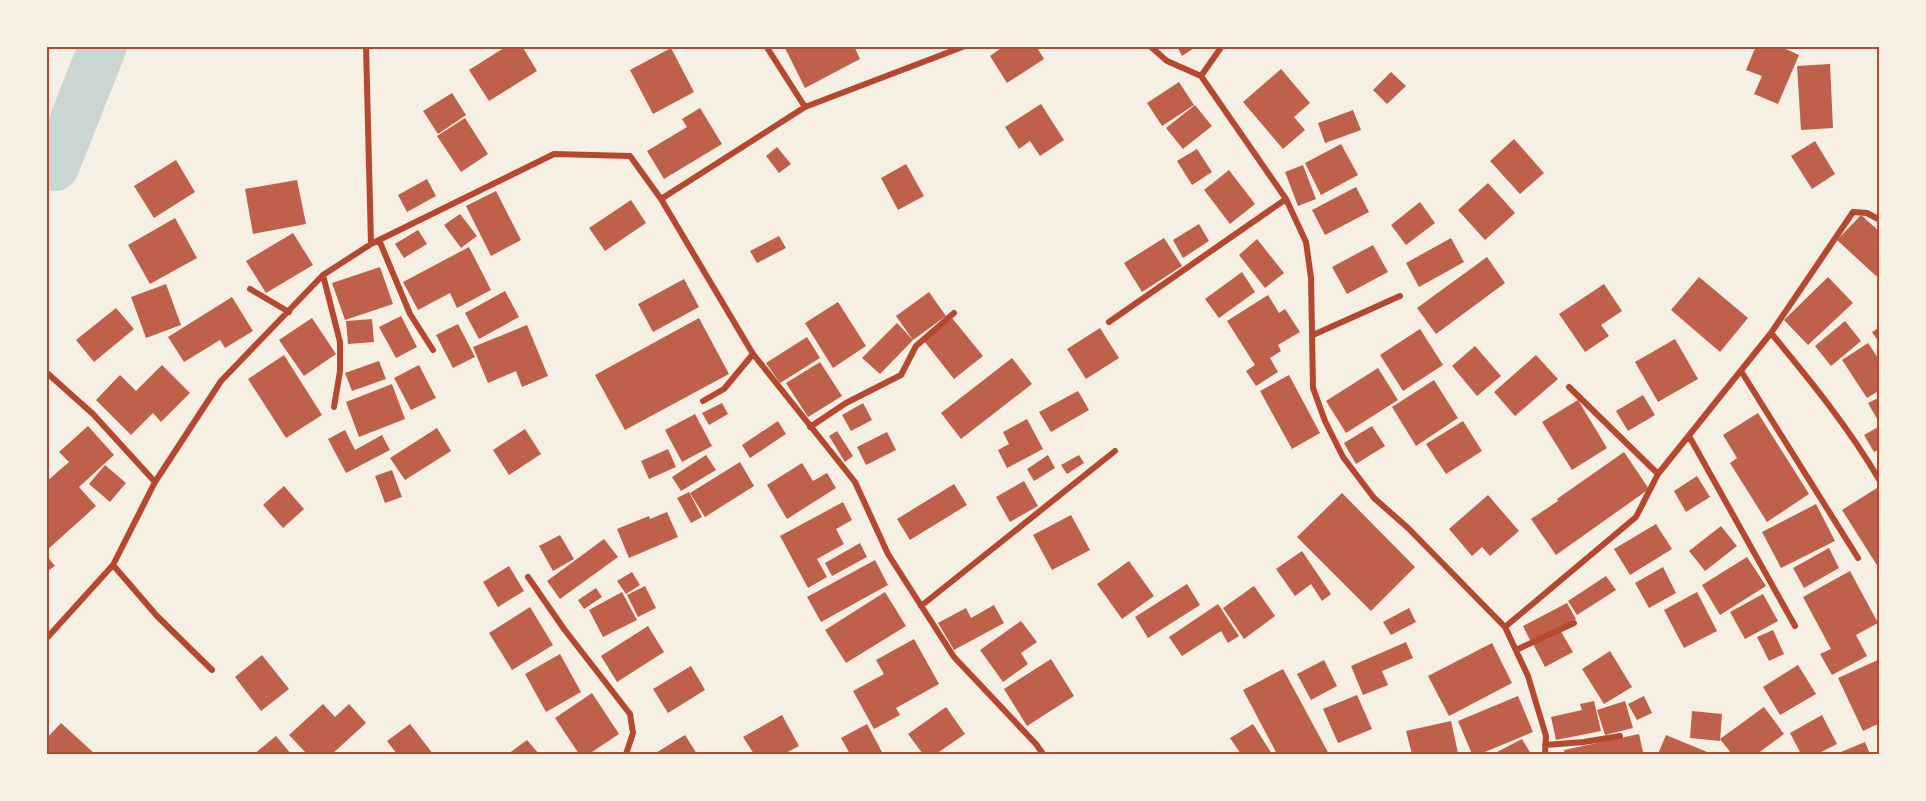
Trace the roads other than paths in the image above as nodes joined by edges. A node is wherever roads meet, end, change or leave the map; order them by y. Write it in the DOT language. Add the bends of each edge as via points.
graph roads {
  1 [pos="366,46"];
  2 [pos="766,46"];
  3 [pos="965,46"];
  4 [pos="1150,46"];
  5 [pos="1221,46"];
  6 [pos="1201,76"];
  7 [pos="805,107"];
  8 [pos="661,199"];
  9 [pos="1286,199"];
  10 [pos="1880,220"];
  11 [pos="379,240"];
  12 [pos="371,244"];
  13 [pos="323,275"];
  14 [pos="250,289"];
  15 [pos="1400,296"];
  16 [pos="289,312"];
  17 [pos="954,314"];
  18 [pos="1109,322"];
  19 [pos="1771,333"];
  20 [pos="1313,335"];
  21 [pos="433,350"];
  22 [pos="753,354"];
  23 [pos="1741,371"];
  24 [pos="46,372"];
  25 [pos="1569,387"];
  26 [pos="703,401"];
  27 [pos="334,407"];
  28 [pos="810,427"];
  29 [pos="1689,436"];
  30 [pos="1115,451"];
  31 [pos="1658,474"];
  32 [pos="1880,481"];
  33 [pos="155,482"];
  34 [pos="1858,558"];
  35 [pos="113,565"];
  36 [pos="528,577"];
  37 [pos="921,606"];
  38 [pos="1574,623"];
  39 [pos="1795,626"];
  40 [pos="1505,627"];
  41 [pos="46,639"];
  42 [pos="1516,650"];
  43 [pos="212,670"];
  44 [pos="1620,736"];
  45 [pos="1545,745"];
  46 [pos="626,754"];
  47 [pos="1043,754"];
  48 [pos="1545,754"];
  1 -- 12 [label="street"];
  2 -- 7 [label="street"];
  3 -- 7 [label="street"];
  4 -- 6 [label="street" via="1167,61"];
  5 -- 6 [label="street"];
  6 -- 9 [label="street"];
  7 -- 8 [label="street"];
  8 -- 11 [label="street" via="630,156 554,154"];
  8 -- 22 [label="street"];
  9 -- 18 [label="street"];
  9 -- 20 [label="street" via="1306,242"];
  10 -- 19 [label="street" via="1868,213 1853,212"];
  11 -- 12 [label="street"];
  11 -- 21 [label="street" via="410,314"];
  12 -- 13 [label="street"];
  13 -- 16 [label="street"];
  13 -- 27 [label="street" via="340,342"];
  14 -- 16 [label="street"];
  15 -- 20 [label="street"];
  16 -- 33 [label="street" via="221,381"];
  17 -- 28 [label="street" via="916,346 901,375"];
  19 -- 23 [label="street"];
  19 -- 32 [label="street" via="1812,382"];
  20 -- 40 [label="street" via="1313,388 1342,457 1374,498"];
  22 -- 26 [label="street" via="724,389"];
  22 -- 28 [label="street"];
  23 -- 29 [label="street"];
  23 -- 34 [label="street"];
  24 -- 33 [label="street" via="93,414"];
  25 -- 31 [label="street"];
  28 -- 37 [label="street" via="855,482 888,554"];
  29 -- 31 [label="street"];
  29 -- 39 [label="street"];
  30 -- 37 [label="street"];
  31 -- 40 [label="street" via="1636,517"];
  33 -- 35 [label="street"];
  35 -- 41 [label="street"];
  35 -- 43 [label="street"];
  36 -- 46 [label="street" via="630,714 633,733"];
  37 -- 47 [label="street" via="954,657"];
  38 -- 42 [label="street"];
  40 -- 42 [label="street"];
  42 -- 45 [label="street" via="1532,686"];
  44 -- 45 [label="street"];
  45 -- 48 [label="street"];
}
